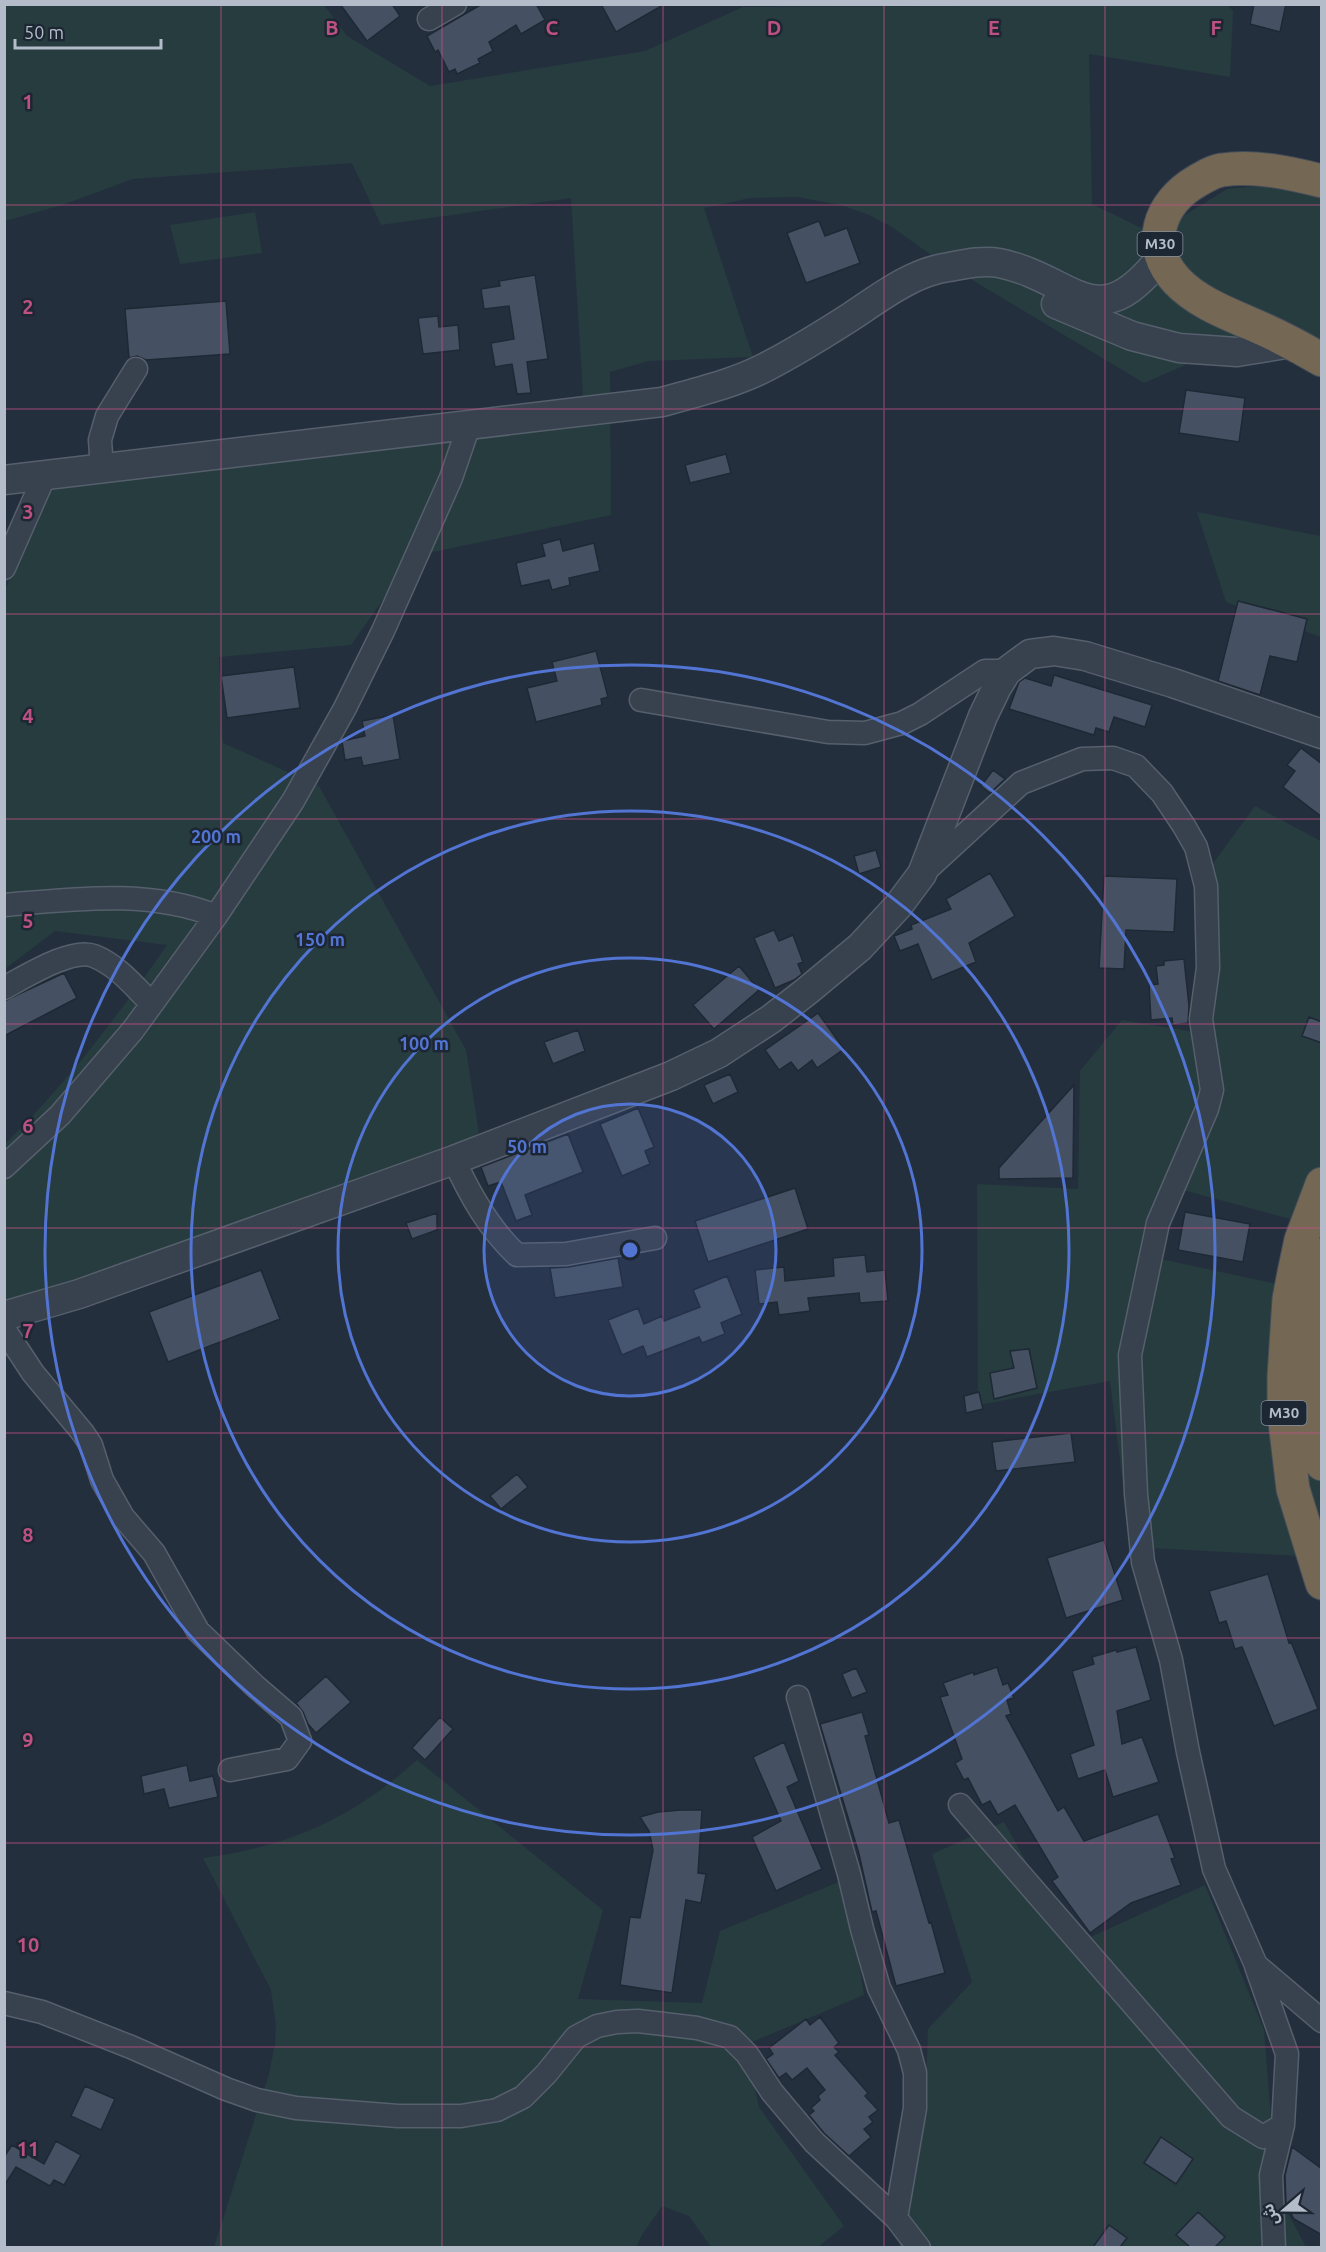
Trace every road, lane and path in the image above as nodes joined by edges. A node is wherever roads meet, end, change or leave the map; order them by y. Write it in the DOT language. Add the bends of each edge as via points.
graph roads {
  1 [pos="455,4"];
  2 [pos="429,19"];
  3 [pos="1322,181"];
  4 [pos="1162,256"];
  5 [pos="960,265"];
  6 [pos="1292,343"];
  7 [pos="1322,360"];
  8 [pos="136,369"];
  9 [pos="469,425"];
  10 [pos="102,469"];
  11 [pos="44,477"];
  12 [pos="4,480"];
  13 [pos="4,568"];
  14 [pos="1007,671"];
  15 [pos="641,699"];
  16 [pos="1322,734"];
  17 [pos="922,874"];
  18 [pos="4,905"];
  19 [pos="216,916"];
  20 [pos="4,988"];
  21 [pos="151,1003"];
  22 [pos="454,1160"];
  23 [pos="4,1167"];
  24 [pos="1322,1184"];
  25 [pos="654,1238"];
  26 [pos="1322,1255"];
  27 [pos="4,1316"];
  28 [pos="4,1329"];
  29 [pos="1322,1464"];
  30 [pos="1322,1582"];
  31 [pos="798,1697"];
  32 [pos="230,1770"];
  33 [pos="960,1805"];
  34 [pos="1256,1965"];
  35 [pos="4,2003"];
  36 [pos="1322,2021"];
  37 [pos="1283,2125"];
  38 [pos="896,2218"];
  39 [pos="919,2247"];
  40 [pos="1274,2247"];
  1 -- 2 [label="street"];
  3 -- 4 [label="highway, M30" via="1270,170 1218,170 1186,187 1166,210 1159,230"];
  4 -- 5 [label="street" via="1127,292 1103,300 1072,292 998,262"];
  4 -- 6 [label="highway, M30" via="1175,279 1188,290"];
  5 -- 6 [label="street" via="1157,344 1237,352"];
  5 -- 9 [label="street" via="918,277 765,368 723,385 662,402"];
  6 -- 7 [label="highway, M30"];
  8 -- 10 [label="street" via="107,416 100,440"];
  9 -- 10 [label="street"];
  9 -- 19 [label="street" via="415,561 345,708 294,801"];
  10 -- 11 [label="street"];
  11 -- 12 [label="street"];
  11 -- 13 [label="street"];
  14 -- 15 [label="street" via="985,671 920,714 865,733 828,732"];
  14 -- 16 [label="street" via="1030,654 1054,651 1085,656"];
  14 -- 17 [label="street" via="983,716"];
  17 -- 22 [label="street" via="860,947 780,1012 719,1053 671,1076"];
  17 -- 34 [label="street" via="1021,783 1082,759 1113,758 1136,766 1162,793 1196,847 1206,886 1208,968 1201,1019 1212,1090 1158,1223 1130,1354 1132,1437 1143,1562 1171,1659 1214,1869"];
  18 -- 19 [label="street" via="69,899 164,900"];
  19 -- 21 [label="street"];
  20 -- 21 [label="street" via="65,957 93,955 122,974"];
  21 -- 23 [label="street" via="60,1116"];
  22 -- 25 [label="street" via="482,1212 517,1255 566,1254"];
  22 -- 27 [label="street" via="79,1294"];
  24 -- 30 [label="highway, M30" via="1301,1240 1294,1273 1284,1376 1293,1490"];
  26 -- 29 [label="highway, M30" via="1312,1333 1313,1396"];
  28 -- 32 [label="street" via="33,1373 91,1445 102,1480 123,1517 154,1553 198,1631 291,1718 300,1741 288,1759"];
  31 -- 38 [label="street" via="879,1988 909,2050 915,2073 915,2108"];
  33 -- 37 [label="street" via="1231,2117 1263,2137"];
  34 -- 36 [label="street"];
  34 -- 37 [label="street" via="1287,2054"];
  35 -- 38 [label="street" via="42,2012 257,2100 296,2108 398,2116 460,2116 497,2110 523,2097 576,2037 597,2026 638,2021 697,2028 730,2037 814,2142"];
  37 -- 40 [label="street" via="1271,2175"];
  38 -- 39 [label="street"];
}
